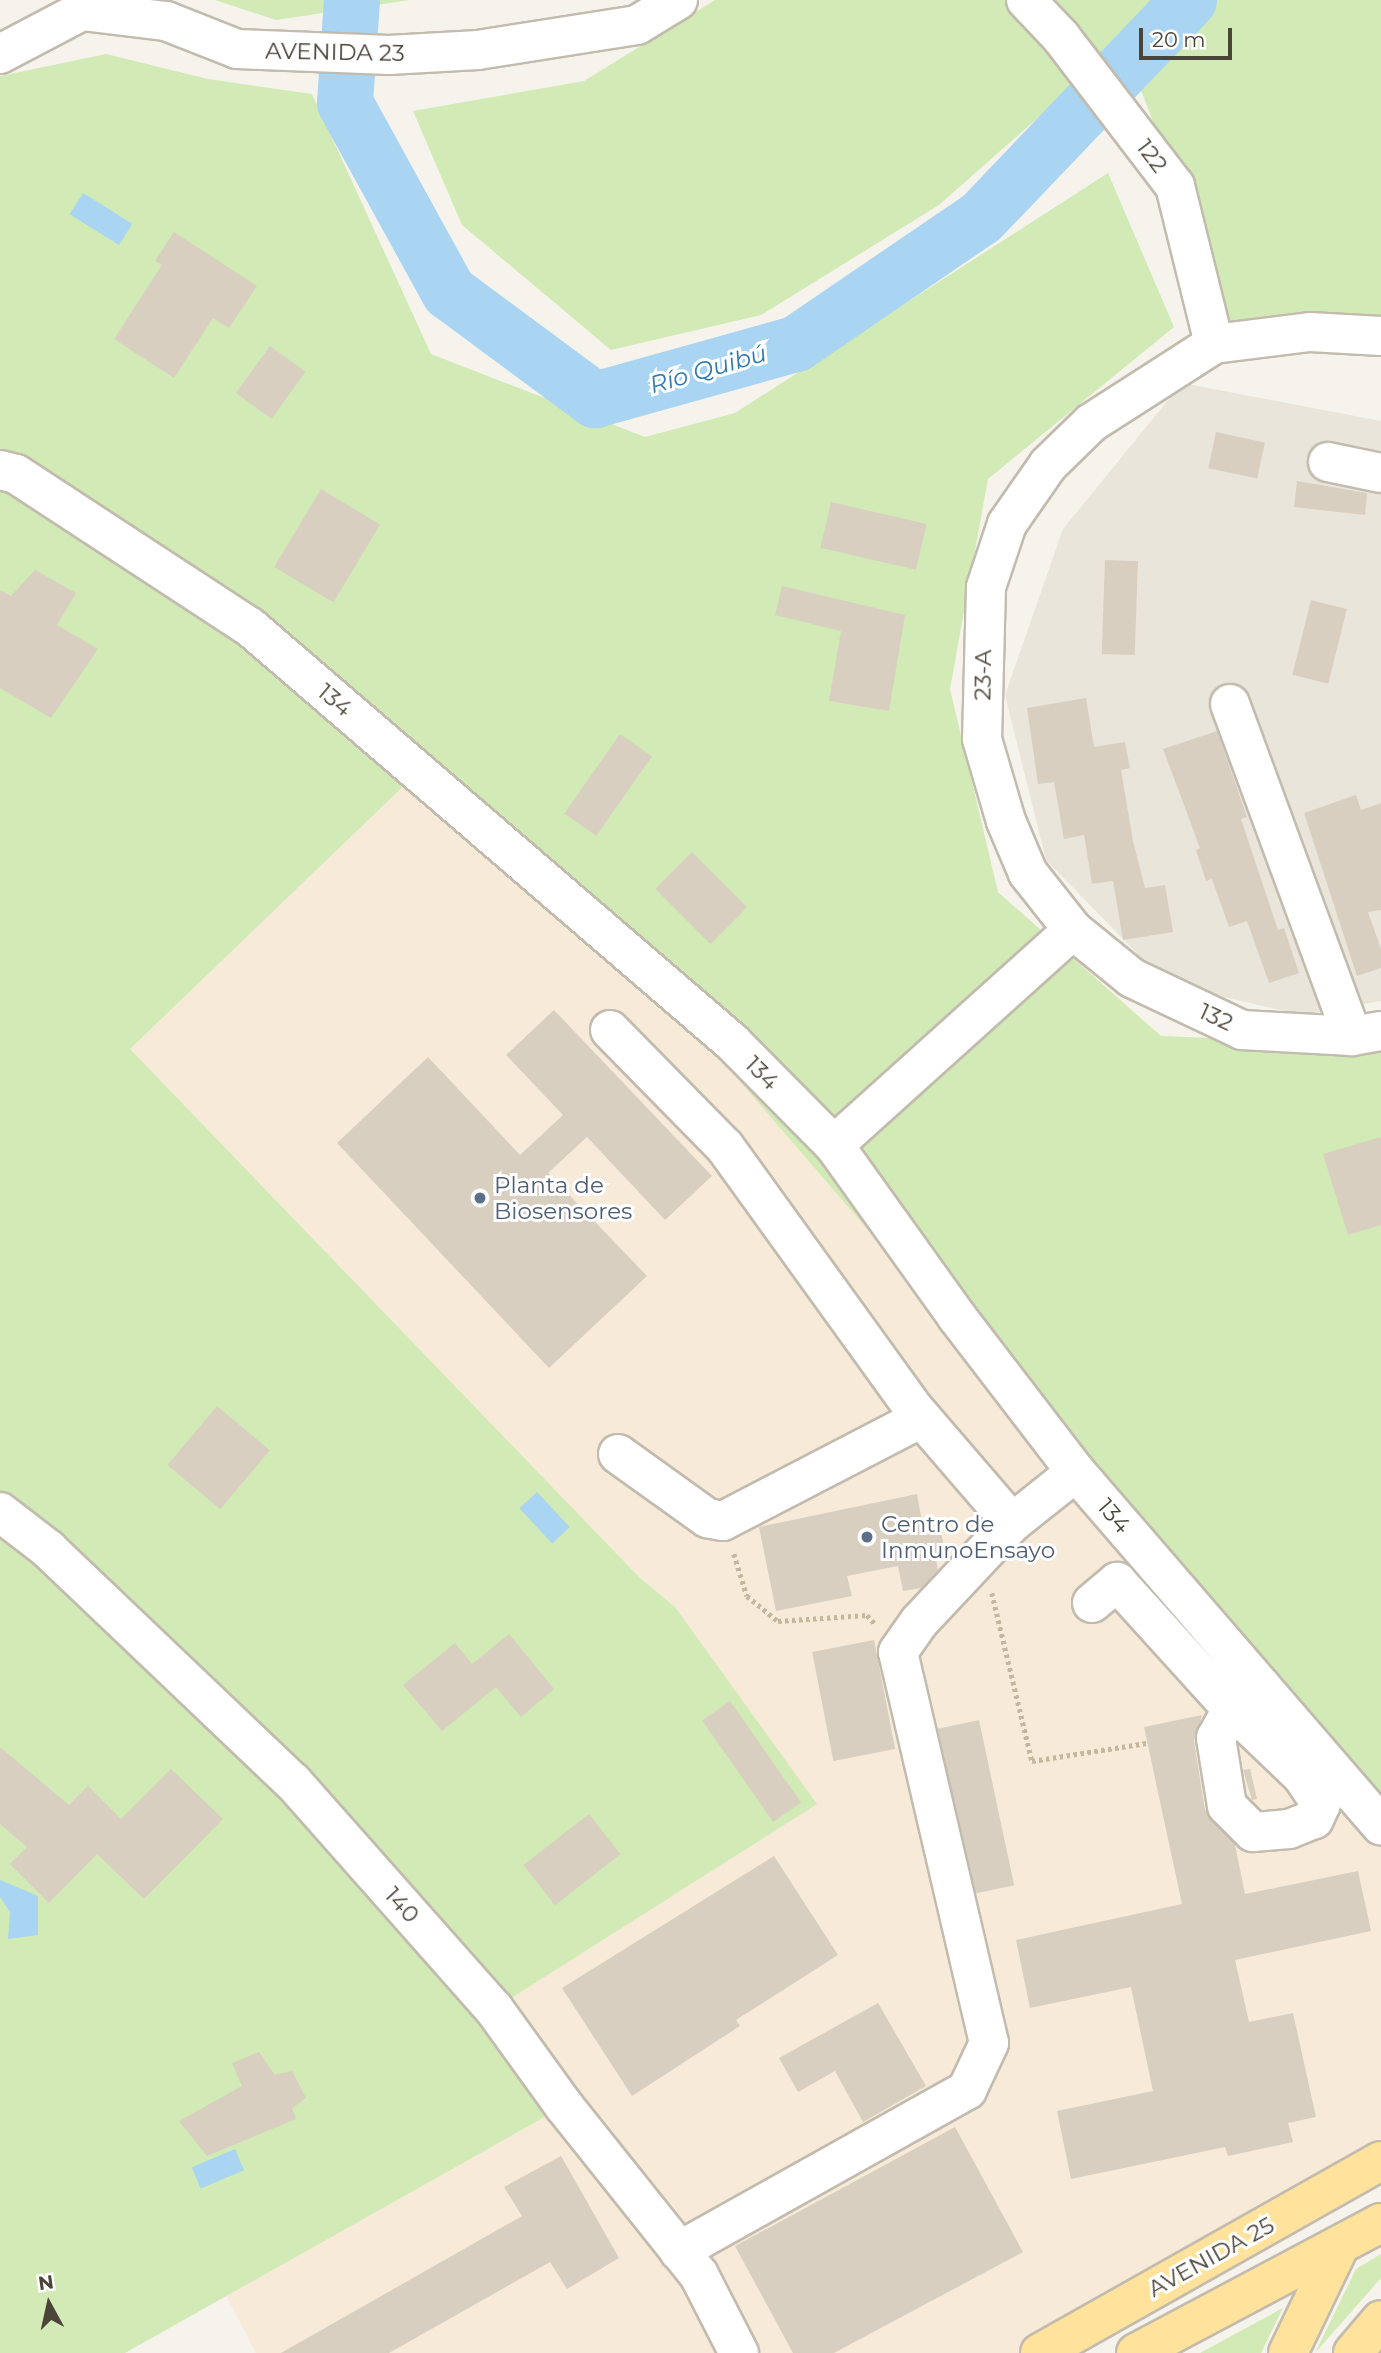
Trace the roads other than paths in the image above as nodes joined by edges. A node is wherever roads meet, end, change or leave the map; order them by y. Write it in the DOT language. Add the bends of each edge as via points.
graph roads {
  1 [pos="678,0"];
  2 [pos="1026,0"];
  3 [pos="0,54"];
  4 [pos="1381,336"];
  5 [pos="1214,344"];
  6 [pos="1328,462"];
  7 [pos="0,470"];
  8 [pos="1381,473"];
  9 [pos="1230,704"];
  10 [pos="1073,930"];
  11 [pos="610,1030"];
  12 [pos="1367,1034"];
  13 [pos="834,1146"];
  14 [pos="922,1418"];
  15 [pos="618,1454"];
  16 [pos="1076,1472"];
  17 [pos="0,1512"];
  18 [pos="1013,1523"];
  19 [pos="1092,1603"];
  20 [pos="1261,1686"];
  21 [pos="1381,1825"];
  22 [pos="1381,2161"];
  23 [pos="1381,2223"];
  24 [pos="1340,2245"];
  25 [pos="679,2251"];
  26 [pos="1204,2261"];
  27 [pos="1381,2320"];
  28 [pos="1149,2349"];
  29 [pos="740,2353"];
  30 [pos="1040,2353"];
  31 [pos="1288,2353"];
  32 [pos="1353,2353"];
  1 -- 3 [label="street, AVENIDA 23" via="637,25 478,50 389,55 237,49 166,21 82,10"];
  2 -- 5 [label="street, 122" via="1061,37 1175,186"];
  4 -- 5 [label="street, 23-A" via="1310,332"];
  5 -- 10 [label="street, 23-A" via="1091,423 1048,465 1007,524 986,587 982,739 1006,821 1028,873"];
  6 -- 8 [label="street"];
  7 -- 13 [label="street, 134" via="16,474 250,626 732,1042"];
  9 -- 12 [label="street"];
  10 -- 12 [label="street, 132" via="1132,978 1242,1030"];
  10 -- 13 [label="street"];
  11 -- 14 [label="street" via="725,1147"];
  13 -- 16 [label="street, 134"];
  14 -- 15 [label="street" via="723,1521"];
  14 -- 18 [label="street"];
  16 -- 18 [label="street"];
  16 -- 20 [label="street, 134"];
  17 -- 25 [label="street, 140" via="48,1549 293,1782 494,2009"];
  18 -- 25 [label="street" via="919,1622 898,1652 989,2043 967,2090"];
  19 -- 20 [label="street" via="1117,1582 1232,1709"];
  20 -- 21 [label="street, 134"];
  22 -- 26 [label="main road, AVENIDA 25"];
  23 -- 24 [label="main road"];
  24 -- 28 [label="main road"];
  24 -- 31 [label="main road"];
  25 -- 29 [label="street, 140" via="699,2275"];
  26 -- 28 [label="main road"];
  26 -- 30 [label="main road, AVENIDA 25"];
  27 -- 32 [label="main road"];
}
